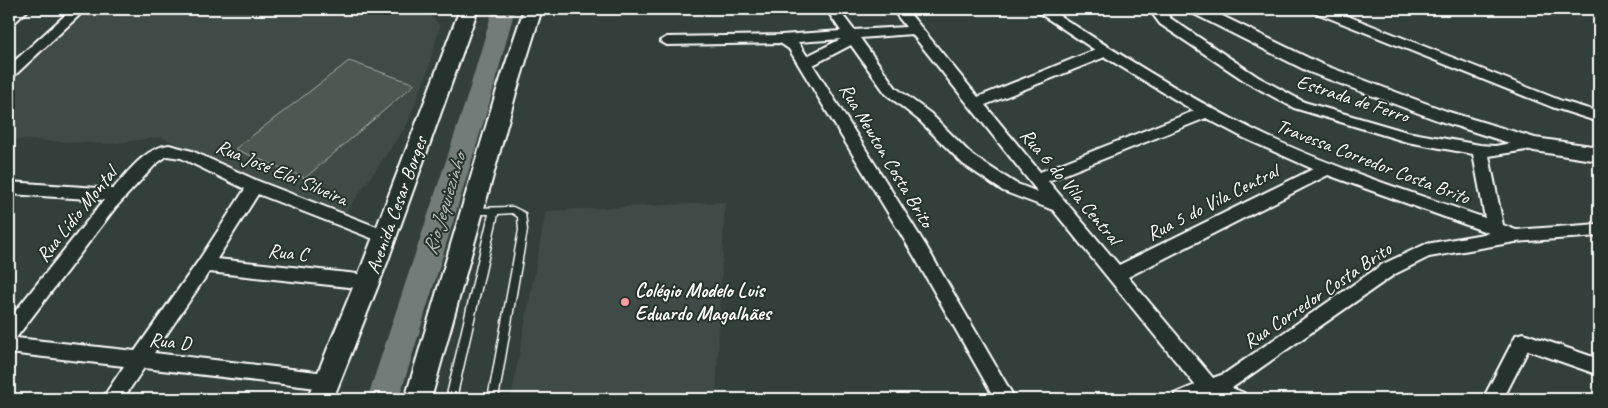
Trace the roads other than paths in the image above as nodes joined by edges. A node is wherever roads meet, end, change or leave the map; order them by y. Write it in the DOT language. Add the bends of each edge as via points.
graph roads {
  1 [pos="22,9"];
  2 [pos="79,9"];
  3 [pos="469,9"];
  4 [pos="533,9"];
  5 [pos="832,9"];
  6 [pos="899,9"];
  7 [pos="1040,9"];
  8 [pos="1156,9"];
  9 [pos="1196,9"];
  10 [pos="1319,9"];
  11 [pos="9,20"];
  12 [pos="915,30"];
  13 [pos="851,37"];
  14 [pos="781,39"];
  15 [pos="668,41"];
  16 [pos="1106,51"];
  17 [pos="805,64"];
  18 [pos="9,73"];
  19 [pos="975,104"];
  20 [pos="1206,112"];
  21 [pos="1599,117"];
  22 [pos="1534,144"];
  23 [pos="1480,150"];
  24 [pos="162,151"];
  25 [pos="1599,154"];
  26 [pos="1326,169"];
  27 [pos="1038,179"];
  28 [pos="254,187"];
  29 [pos="9,188"];
  30 [pos="117,195"];
  31 [pos="1058,205"];
  32 [pos="483,211"];
  33 [pos="1495,228"];
  34 [pos="1599,230"];
  35 [pos="1515,236"];
  36 [pos="384,237"];
  37 [pos="205,265"];
  38 [pos="1117,274"];
  39 [pos="367,282"];
  40 [pos="9,333"];
  41 [pos="9,345"];
  42 [pos="138,360"];
  43 [pos="1599,367"];
  44 [pos="1210,389"];
  45 [pos="323,390"];
  46 [pos="112,399"];
  47 [pos="418,399"];
  48 [pos="451,399"];
  49 [pos="493,399"];
  50 [pos="1005,399"];
  51 [pos="1184,399"];
  52 [pos="1237,399"];
  53 [pos="1494,399"];
  1 -- 11 [label="street"];
  2 -- 18 [label="street"];
  3 -- 36 [label="main road, Avenida Cesar Borges"];
  4 -- 32 [label="main road"];
  5 -- 13 [label="street"];
  6 -- 12 [label="street, Rua 6 do Vila Central"];
  7 -- 16 [label="street, Travessa Corredor Costa Brito"];
  8 -- 23 [label="street, Estrada de Ferro" via="1173,27 1253,80 1299,105 1407,137"];
  9 -- 22 [label="street" via="1315,68 1443,116"];
  10 -- 21 [label="street" via="1557,104"];
  12 -- 13 [label="street"];
  12 -- 19 [label="street, Rua 6 do Vila Central"];
  13 -- 14 [label="street"];
  13 -- 17 [label="street"];
  13 -- 31 [label="street" via="891,91 925,117 968,160 1008,187"];
  14 -- 15 [label="street"];
  14 -- 17 [label="street, Rua Newton Costa Brito" via="794,46"];
  16 -- 19 [label="street"];
  16 -- 20 [label="street, Travessa Corredor Costa Brito"];
  17 -- 50 [label="street, Rua Newton Costa Brito" via="920,250"];
  19 -- 27 [label="street, Rua 6 do Vila Central"];
  20 -- 26 [label="street, Travessa Corredor Costa Brito"];
  20 -- 27 [label="street"];
  22 -- 23 [label="street, Estrada de Ferro" via="1495,151"];
  22 -- 25 [label="street"];
  23 -- 33 [label="street"];
  24 -- 28 [label="street, Rua José Eloi Silveira" via="178,151"];
  24 -- 30 [label="street, Rua Lídio Montal" via="154,155"];
  26 -- 33 [label="street, Travessa Corredor Costa Brito"];
  26 -- 38 [label="street, Rua 5 do Vila Central"];
  27 -- 31 [label="street, Rua 6 do Vila Central"];
  28 -- 36 [label="street, Rua José Eloi Silveira"];
  28 -- 37 [label="street"];
  29 -- 30 [label="street"];
  30 -- 40 [label="street, Rua Lídio Montal"];
  31 -- 38 [label="street, Rua 6 do Vila Central"];
  32 -- 47 [label="main road"];
  32 -- 48 [label="lane"];
  32 -- 49 [label="lane" via="513,210 522,215 523,230"];
  33 -- 35 [label="street, Travessa Corredor Costa Brito"];
  34 -- 35 [label="street, Rua Corredor Costa Brito"];
  35 -- 44 [label="street, Rua Corredor Costa Brito" via="1426,251 1389,269 1231,380"];
  36 -- 39 [label="main road, Avenida Cesar Borges"];
  37 -- 39 [label="street, Rua C"];
  37 -- 42 [label="street"];
  38 -- 44 [label="street, Rua 6 do Vila Central"];
  39 -- 45 [label="main road, Avenida Cesar Borges"];
  41 -- 42 [label="street, Rua D"];
  42 -- 45 [label="street, Rua D"];
  42 -- 46 [label="street"];
  43 -- 53 [label="street" via="1524,335"];
  44 -- 51 [label="street, Rua Corredor Costa Brito"];
  44 -- 52 [label="street"];
}
